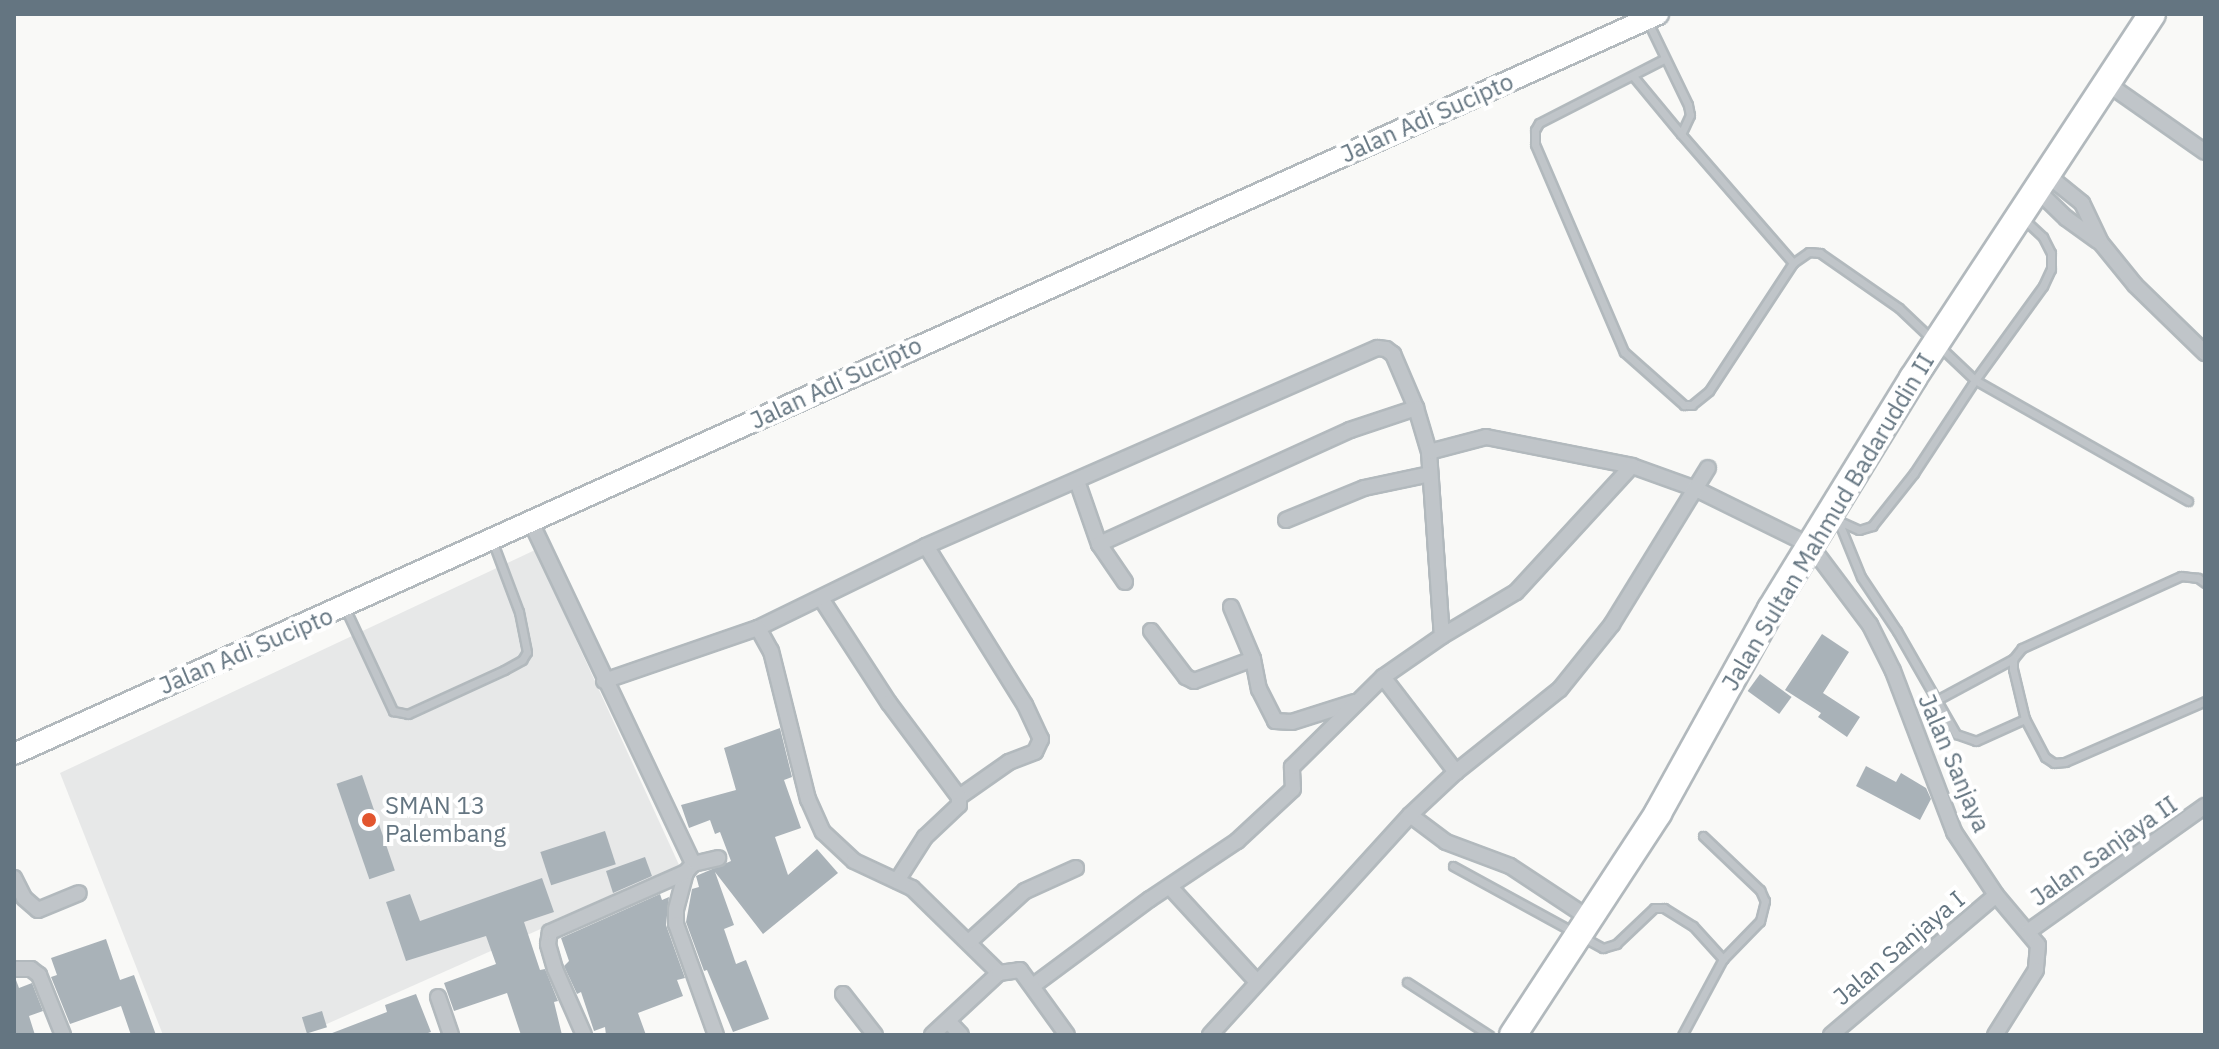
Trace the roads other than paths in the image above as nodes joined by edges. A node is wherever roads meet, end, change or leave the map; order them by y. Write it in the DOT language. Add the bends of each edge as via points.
graph roads {
  1 [pos="2152,14"];
  2 [pos="1653,17"];
  3 [pos="1664,59"];
  4 [pos="1633,76"];
  5 [pos="2108,84"];
  6 [pos="1681,134"];
  7 [pos="2205,152"];
  8 [pos="2041,182"];
  9 [pos="2020,215"];
  10 [pos="2101,243"];
  11 [pos="1793,263"];
  12 [pos="1935,344"];
  13 [pos="2205,353"];
  14 [pos="1975,380"];
  15 [pos="1416,408"];
  16 [pos="1429,452"];
  17 [pos="1632,466"];
  18 [pos="1708,468"];
  19 [pos="1430,474"];
  20 [pos="1077,481"];
  21 [pos="1696,489"];
  22 [pos="2188,501"];
  23 [pos="1834,517"];
  24 [pos="530,520"];
  25 [pos="1286,520"];
  26 [pos="491,537"];
  27 [pos="1099,544"];
  28 [pos="1810,545"];
  29 [pos="926,546"];
  30 [pos="1125,582"];
  31 [pos="2205,583"];
  32 [pos="822,600"];
  33 [pos="1231,607"];
  34 [pos="345,608"];
  35 [pos="758,628"];
  36 [pos="1151,631"];
  37 [pos="1442,636"];
  38 [pos="1253,659"];
  39 [pos="2013,659"];
  40 [pos="1383,677"];
  41 [pos="604,681"];
  42 [pos="1935,701"];
  43 [pos="2205,701"];
  44 [pos="1355,702"];
  45 [pos="2025,719"];
  46 [pos="14,754"];
  47 [pos="1456,772"];
  48 [pos="959,797"];
  49 [pos="2205,806"];
  50 [pos="1410,815"];
  51 [pos="1703,836"];
  52 [pos="718,858"];
  53 [pos="1453,866"];
  54 [pos="689,868"];
  55 [pos="1076,868"];
  56 [pos="14,878"];
  57 [pos="897,881"];
  58 [pos="1170,887"];
  59 [pos="79,893"];
  60 [pos="1996,895"];
  61 [pos="1584,926"];
  62 [pos="2029,931"];
  63 [pos="970,941"];
  64 [pos="1723,959"];
  65 [pos="14,969"];
  66 [pos="999,973"];
  67 [pos="1257,982"];
  68 [pos="1407,982"];
  69 [pos="1034,985"];
  70 [pos="843,994"];
  71 [pos="438,997"];
  72 [pos="948,1021"];
  73 [pos="63,1035"];
  74 [pos="451,1035"];
  75 [pos="584,1035"];
  76 [pos="716,1035"];
  77 [pos="875,1035"];
  78 [pos="932,1035"];
  79 [pos="961,1035"];
  80 [pos="1067,1035"];
  81 [pos="1210,1035"];
  82 [pos="1489,1035"];
  83 [pos="1513,1035"];
  84 [pos="1682,1035"];
  85 [pos="1831,1035"];
  86 [pos="1995,1035"];
  1 -- 5 [label="highway, Jalan Sultan Mahmud Badaruddin II"];
  2 -- 3 [label="lane"];
  2 -- 24 [label="street, Jalan Adi Sucipto"];
  3 -- 4 [label="lane"];
  3 -- 6 [label="lane" via="1688,105 1690,115"];
  4 -- 6 [label="lane"];
  4 -- 11 [label="lane" via="1539,123 1535,130 1535,144 1624,352 1684,405 1700,402"];
  5 -- 7 [label="street"];
  5 -- 8 [label="highway, Jalan Sultan Mahmud Badaruddin II"];
  6 -- 11 [label="lane"];
  8 -- 9 [label="highway, Jalan Sultan Mahmud Badaruddin II"];
  8 -- 10 [label="street" via="2066,218"];
  8 -- 10 [label="street" via="2082,203"];
  9 -- 12 [label="highway, Jalan Sultan Mahmud Badaruddin II"];
  9 -- 14 [label="lane" via="2043,237 2051,269"];
  10 -- 13 [label="street" via="2135,285"];
  11 -- 12 [label="lane" via="1809,252 1820,253 1890,300"];
  12 -- 14 [label="lane"];
  12 -- 23 [label="highway, Jalan Sultan Mahmud Badaruddin II"];
  14 -- 22 [label="lane"];
  14 -- 23 [label="lane" via="1872,526 1859,530"];
  15 -- 16 [label="street"];
  15 -- 20 [label="street" via="1393,354 1378,348"];
  15 -- 27 [label="street" via="1350,430"];
  16 -- 17 [label="street" via="1486,437"];
  16 -- 19 [label="street"];
  17 -- 21 [label="street"];
  17 -- 37 [label="street" via="1516,592"];
  18 -- 21 [label="street"];
  19 -- 25 [label="street" via="1364,488"];
  19 -- 37 [label="street"];
  20 -- 27 [label="street"];
  20 -- 29 [label="street"];
  21 -- 28 [label="street"];
  21 -- 47 [label="street" via="1612,624 1560,689"];
  23 -- 28 [label="highway, Jalan Sultan Mahmud Badaruddin II"];
  23 -- 42 [label="lane" via="1861,577"];
  24 -- 26 [label="street, Jalan Adi Sucipto"];
  24 -- 41 [label="street"];
  26 -- 34 [label="street, Jalan Adi Sucipto"];
  26 -- 34 [label="lane" via="528,648 522,660 504,670 408,714 396,714"];
  27 -- 30 [label="street"];
  28 -- 60 [label="street, Jalan Sanjaya" via="1870,625 1893,671 1954,832"];
  28 -- 61 [label="highway, Jalan Sultan Mahmud Badaruddin II" via="1658,813"];
  29 -- 32 [label="street"];
  29 -- 48 [label="street" via="1041,739 1035,752 1009,762"];
  31 -- 39 [label="lane" via="2181,576 2022,648"];
  32 -- 35 [label="street"];
  32 -- 48 [label="street" via="904,725"];
  33 -- 38 [label="street"];
  34 -- 46 [label="street, Jalan Adi Sucipto"];
  35 -- 41 [label="street"];
  35 -- 57 [label="street" via="771,651 808,799 823,832 854,861"];
  36 -- 38 [label="street" via="1194,681"];
  37 -- 40 [label="street"];
  38 -- 44 [label="street" via="1259,689 1275,721 1292,722"];
  39 -- 42 [label="lane"];
  39 -- 45 [label="lane"];
  40 -- 44 [label="street"];
  40 -- 47 [label="street"];
  41 -- 54 [label="street"];
  42 -- 45 [label="lane" via="1956,734 1967,740 1990,738"];
  43 -- 45 [label="lane" via="2065,762 2045,757"];
  44 -- 58 [label="street" via="1292,767 1289,794 1237,841"];
  47 -- 50 [label="street"];
  48 -- 57 [label="street" via="959,805 925,837"];
  49 -- 62 [label="street, Jalan Sanjaya II"];
  50 -- 61 [label="street" via="1446,842 1510,866"];
  50 -- 67 [label="street"];
  51 -- 64 [label="lane" via="1765,901 1760,921"];
  52 -- 54 [label="street"];
  53 -- 61 [label="lane"];
  54 -- 75 [label="street" via="550,932 555,969"];
  54 -- 76 [label="street" via="676,924"];
  55 -- 63 [label="street" via="1025,891"];
  56 -- 59 [label="street" via="38,910"];
  57 -- 63 [label="street" via="912,888"];
  58 -- 67 [label="street"];
  58 -- 69 [label="street"];
  60 -- 62 [label="street, Jalan Sanjaya"];
  60 -- 85 [label="street, Jalan Sanjaya I"];
  61 -- 64 [label="lane" via="1603,948 1610,948 1654,908 1664,908 1693,926"];
  61 -- 83 [label="highway, Jalan Sultan Mahmud Badaruddin II"];
  62 -- 86 [label="street" via="2038,945 2036,970"];
  63 -- 66 [label="street"];
  64 -- 84 [label="lane"];
  65 -- 73 [label="street" via="39,975"];
  66 -- 69 [label="street" via="1020,970"];
  66 -- 72 [label="street"];
  67 -- 81 [label="street"];
  68 -- 82 [label="lane"];
  69 -- 80 [label="street"];
  70 -- 77 [label="street"];
  71 -- 74 [label="street"];
  72 -- 78 [label="street"];
  72 -- 79 [label="street"];
}
